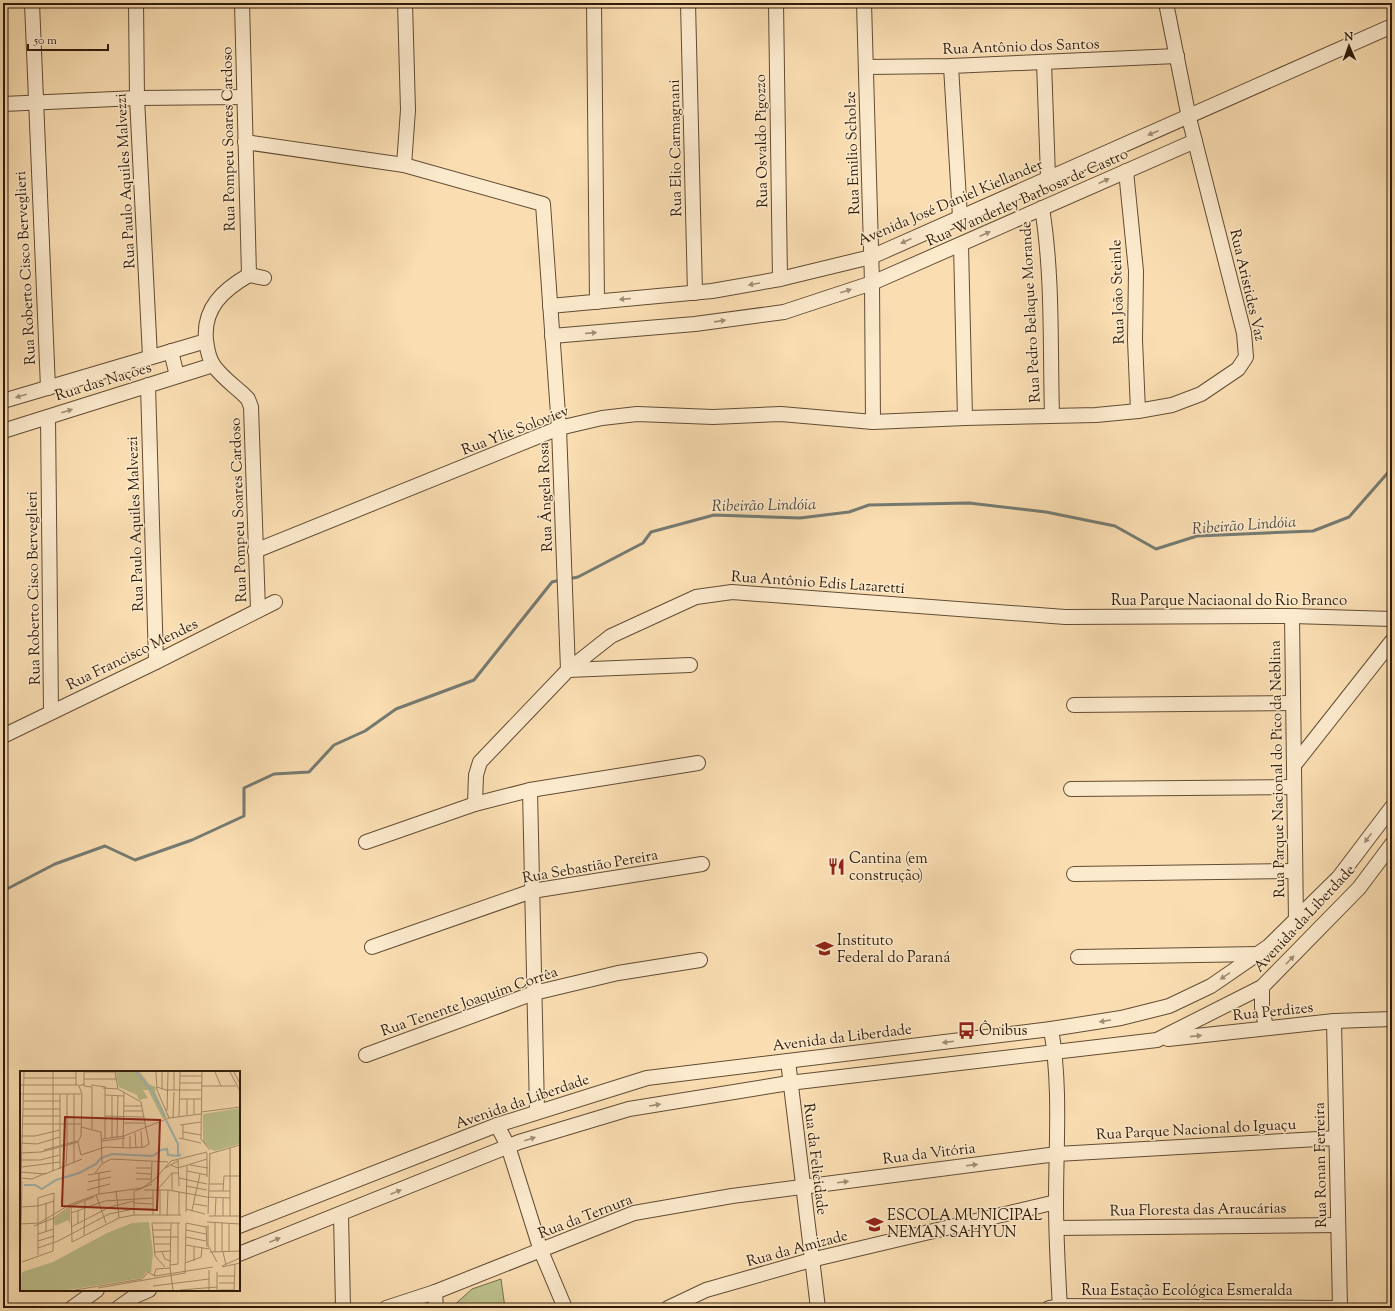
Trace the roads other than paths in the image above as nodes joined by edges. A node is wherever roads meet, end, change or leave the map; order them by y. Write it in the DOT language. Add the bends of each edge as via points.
graph roads {
  1 [pos="32,3"];
  2 [pos="136,3"];
  3 [pos="242,3"];
  4 [pos="405,3"];
  5 [pos="594,3"];
  6 [pos="688,3"];
  7 [pos="776,3"];
  8 [pos="864,3"];
  9 [pos="1166,3"];
  10 [pos="1392,26"];
  11 [pos="1177,56"];
  12 [pos="1044,62"];
  13 [pos="951,66"];
  14 [pos="866,67"];
  15 [pos="244,97"];
  16 [pos="138,98"];
  17 [pos="34,102"];
  18 [pos="3,104"];
  19 [pos="1189,118"];
  20 [pos="1195,141"];
  21 [pos="245,142"];
  22 [pos="404,165"];
  23 [pos="1126,171"];
  24 [pos="1048,177"];
  25 [pos="1042,208"];
  26 [pos="960,217"];
  27 [pos="961,245"];
  28 [pos="871,257"];
  29 [pos="249,275"];
  30 [pos="264,278"];
  31 [pos="780,279"];
  32 [pos="872,283"];
  33 [pos="695,293"];
  34 [pos="597,302"];
  35 [pos="550,306"];
  36 [pos="552,336"];
  37 [pos="206,341"];
  38 [pos="171,351"];
  39 [pos="150,357"];
  40 [pos="213,365"];
  41 [pos="177,376"];
  42 [pos="148,385"];
  43 [pos="48,388"];
  44 [pos="3,401"];
  45 [pos="1138,411"];
  46 [pos="1052,415"];
  47 [pos="48,417"];
  48 [pos="965,418"];
  49 [pos="873,422"];
  50 [pos="559,428"];
  51 [pos="3,431"];
  52 [pos="256,551"];
  53 [pos="275,602"];
  54 [pos="258,610"];
  55 [pos="1292,616"];
  56 [pos="1065,617"];
  57 [pos="1392,619"];
  58 [pos="1392,641"];
  59 [pos="156,662"];
  60 [pos="690,666"];
  61 [pos="568,670"];
  62 [pos="1293,703"];
  63 [pos="1074,706"];
  64 [pos="51,712"];
  65 [pos="3,736"];
  66 [pos="698,764"];
  67 [pos="1295,764"];
  68 [pos="1294,787"];
  69 [pos="1071,789"];
  70 [pos="530,790"];
  71 [pos="475,804"];
  72 [pos="1392,807"];
  73 [pos="366,842"];
  74 [pos="1392,844"];
  75 [pos="702,864"];
  76 [pos="1294,871"];
  77 [pos="1074,874"];
  78 [pos="532,891"];
  79 [pos="1296,921"];
  80 [pos="372,947"];
  81 [pos="1258,954"];
  82 [pos="1078,957"];
  83 [pos="700,960"];
  84 [pos="1262,987"];
  85 [pos="534,993"];
  86 [pos="1390,1016"];
  87 [pos="1334,1021"];
  88 [pos="1266,1028"];
  89 [pos="1051,1029"];
  90 [pos="1157,1040"];
  91 [pos="1055,1052"];
  92 [pos="366,1055"];
  93 [pos="788,1061"];
  94 [pos="789,1084"];
  95 [pos="537,1111"];
  96 [pos="497,1125"];
  97 [pos="1336,1138"];
  98 [pos="508,1146"];
  99 [pos="1057,1154"];
  100 [pos="804,1187"];
  101 [pos="1056,1202"];
  102 [pos="341,1214"];
  103 [pos="1338,1225"];
  104 [pos="240,1226"];
  105 [pos="1057,1228"];
  106 [pos="541,1251"];
  107 [pos="240,1254"];
  108 [pos="811,1260"];
  109 [pos="95,1291"];
  110 [pos="149,1291"];
  111 [pos="435,1292"];
  112 [pos="136,1302"];
  113 [pos="1056,1307"];
  114 [pos="72,1308"];
  115 [pos="118,1308"];
  116 [pos="343,1308"];
  117 [pos="386,1308"];
  118 [pos="436,1308"];
  119 [pos="565,1308"];
  120 [pos="668,1308"];
  121 [pos="818,1308"];
  122 [pos="1339,1308"];
  1 -- 17 [label="street, Rua Roberto Cisco Berveglieri"];
  2 -- 16 [label="street, Rua Paulo Aquiles Malvezzi"];
  3 -- 15 [label="street, Rua Pompeu Soares Cardoso"];
  4 -- 22 [label="street" via="408,110"];
  5 -- 34 [label="street"];
  6 -- 33 [label="street, Rua Elio Carmagnani"];
  7 -- 31 [label="street, Rua Osvaldo Pigozzo"];
  8 -- 14 [label="street, Rua Emilio Scholze"];
  9 -- 11 [label="street, Rua Aristides Vaz"];
  10 -- 19 [label="street, Avenida José Daniel Kiellander"];
  11 -- 12 [label="street, Rua Antônio dos Santos"];
  11 -- 19 [label="street, Rua Aristides Vaz"];
  12 -- 13 [label="street, Rua Antônio dos Santos"];
  12 -- 24 [label="street"];
  13 -- 14 [label="street, Rua Antônio dos Santos"];
  13 -- 26 [label="street"];
  14 -- 28 [label="street, Rua Emilio Scholze"];
  15 -- 16 [label="street"];
  15 -- 21 [label="street, Rua Pompeu Soares Cardoso"];
  16 -- 17 [label="street"];
  16 -- 39 [label="street, Rua Paulo Aquiles Malvezzi"];
  17 -- 18 [label="street"];
  17 -- 43 [label="street, Rua Roberto Cisco Berveglieri"];
  19 -- 20 [label="street, Rua Aristides Vaz"];
  19 -- 24 [label="street, Avenida José Daniel Kiellander, one-way"];
  20 -- 23 [label="street, Rua Wanderley Barbosa de Castro"];
  20 -- 45 [label="street, Rua Aristides Vaz" via="1244,333 1246,357 1238,369 1201,394 1172,405"];
  21 -- 22 [label="street"];
  21 -- 29 [label="street, Rua Pompeu Soares Cardoso"];
  22 -- 35 [label="street, Rua Ângela Rosa" via="543,204"];
  25 -- 23 [label="street, Rua Wanderley Barbosa de Castro, one-way"];
  23 -- 45 [label="street, Rua João Steinle" via="1136,271"];
  24 -- 26 [label="street, Avenida José Daniel Kiellander"];
  27 -- 25 [label="street, Rua Wanderley Barbosa de Castro, one-way"];
  25 -- 46 [label="street, Rua Pedro Belaque Morande" via="1049,276"];
  26 -- 28 [label="street, Avenida José Daniel Kiellander, one-way"];
  27 -- 32 [label="street, Rua Wanderley Barbosa de Castro"];
  27 -- 48 [label="street"];
  28 -- 31 [label="street, Avenida José Daniel Kiellander"];
  28 -- 32 [label="street, Rua Emilio Scholze"];
  29 -- 30 [label="street"];
  29 -- 37 [label="street, Rua Pompeu Soares Cardoso" via="223,292 211,308 206,326"];
  31 -- 33 [label="street, Avenida José Daniel Kiellander, one-way"];
  36 -- 32 [label="street, one-way" via="695,324 784,312"];
  32 -- 49 [label="street, Rua Emilio Scholze"];
  33 -- 34 [label="street, Avenida José Daniel Kiellander, one-way"];
  34 -- 35 [label="street, Avenida José Daniel Kiellander"];
  35 -- 36 [label="street, Rua Ângela Rosa"];
  36 -- 50 [label="street, Rua Ângela Rosa"];
  37 -- 38 [label="street, Rua das Nações"];
  37 -- 40 [label="street, Rua Pompeu Soares Cardoso"];
  38 -- 39 [label="street, Rua das Nações"];
  38 -- 41 [label="street"];
  39 -- 43 [label="street, Rua das Nações"];
  40 -- 41 [label="street, Rua das Nações"];
  40 -- 52 [label="street, Rua Pompeu Soares Cardoso" via="243,394 251,407"];
  41 -- 42 [label="street, Rua das Nações"];
  47 -- 42 [label="street, Rua das Nações, one-way"];
  42 -- 59 [label="street, Rua Paulo Aquiles Malvezzi"];
  43 -- 44 [label="street, Rua das Nações, one-way"];
  45 -- 46 [label="street, Rua Aristides Vaz" via="1096,415"];
  46 -- 48 [label="street, Rua Aristides Vaz"];
  47 -- 51 [label="street, Rua das Nações"];
  47 -- 64 [label="street, Rua Roberto Cisco Berveglieri"];
  48 -- 49 [label="street, Rua Ylie Soloviev"];
  49 -- 50 [label="street, Rua Ylie Soloviev" via="781,414 713,417 637,414 602,418"];
  50 -- 52 [label="street, Rua Ylie Soloviev"];
  50 -- 61 [label="street, Rua Ângela Rosa"];
  52 -- 54 [label="street, Rua Pompeu Soares Cardoso"];
  53 -- 54 [label="street, Rua Francisco Mendes"];
  54 -- 59 [label="street, Rua Francisco Mendes"];
  55 -- 56 [label="street, Rua Parque Naciaonal do Rio Branco"];
  55 -- 57 [label="street, Rua Parque Naciaonal do Rio Branco"];
  55 -- 62 [label="street, Rua Parque Nacional do Pico da Neblina"];
  56 -- 61 [label="street, Rua Antônio Edis Lazaretti" via="732,592 696,597 611,636"];
  58 -- 67 [label="street"];
  59 -- 64 [label="street, Rua Francisco Mendes"];
  60 -- 61 [label="street"];
  61 -- 71 [label="street, Rua Antônio Edis Lazaretti" via="480,762 476,775"];
  62 -- 63 [label="street"];
  62 -- 67 [label="street, Rua Parque Nacional do Pico da Neblina"];
  64 -- 65 [label="street, Rua Francisco Mendes"];
  66 -- 70 [label="street"];
  67 -- 68 [label="street, Rua Parque Nacional do Pico da Neblina"];
  68 -- 69 [label="street"];
  68 -- 76 [label="street, Rua Parque Nacional do Pico da Neblina"];
  70 -- 71 [label="street"];
  70 -- 78 [label="street"];
  71 -- 73 [label="street"];
  72 -- 79 [label="street, Avenida da Liberdade, one-way" via="1339,877"];
  84 -- 74 [label="street, Avenida da Liberdade, one-way" via="1359,888"];
  75 -- 78 [label="street, Rua Sebastião Pereira"];
  76 -- 77 [label="street"];
  76 -- 79 [label="street, Rua Parque Nacional do Pico da Neblina"];
  78 -- 80 [label="street, Rua Sebastião Pereira"];
  78 -- 85 [label="street"];
  79 -- 81 [label="street, Avenida da Liberdade"];
  81 -- 82 [label="street"];
  81 -- 89 [label="street, Avenida da Liberdade, one-way" via="1211,986 1169,1006 1121,1018"];
  83 -- 85 [label="street, Rua Tenente Joaquim Corrêa" via="618,973"];
  84 -- 88 [label="street"];
  84 -- 90 [label="street, Avenida da Liberdade"];
  85 -- 92 [label="street, Rua Tenente Joaquim Corrêa"];
  85 -- 95 [label="street"];
  86 -- 87 [label="street, Rua Perdizes"];
  87 -- 88 [label="street, Rua Perdizes"];
  87 -- 97 [label="street, Rua Ronan Ferreira"];
  90 -- 88 [label="street, Rua Perdizes, one-way"];
  89 -- 91 [label="street"];
  89 -- 93 [label="street, Avenida da Liberdade, one-way"];
  90 -- 91 [label="street, Avenida da Liberdade"];
  91 -- 94 [label="street, Avenida da Liberdade"];
  91 -- 99 [label="street"];
  93 -- 94 [label="street, Rua da Felicidade"];
  93 -- 95 [label="street, Avenida da Liberdade" via="647,1078"];
  98 -- 94 [label="street, Avenida da Liberdade, one-way" via="629,1109"];
  94 -- 100 [label="street, Rua da Felicidade"];
  95 -- 96 [label="street, Avenida da Liberdade"];
  96 -- 98 [label="street"];
  96 -- 104 [label="street, Avenida da Liberdade"];
  97 -- 99 [label="street, Rua Parque Nacional do Iguaçu"];
  97 -- 103 [label="street, Rua Ronan Ferreira"];
  102 -- 98 [label="street, Avenida da Liberdade, one-way"];
  98 -- 106 [label="street"];
  100 -- 99 [label="street, Rua da Vitória, one-way"];
  99 -- 101 [label="street"];
  100 -- 106 [label="street, Rua da Ternura" via="634,1213"];
  100 -- 108 [label="street, Rua da Felicidade"];
  101 -- 105 [label="street"];
  101 -- 108 [label="street, Rua da Amizade"];
  107 -- 102 [label="street, Avenida da Liberdade, one-way"];
  102 -- 116 [label="street"];
  103 -- 105 [label="street, Rua Floresta das Araucárias"];
  103 -- 122 [label="street, Rua Ronan Ferreira"];
  105 -- 113 [label="street"];
  106 -- 111 [label="street, Rua da Ternura"];
  106 -- 119 [label="street"];
  108 -- 120 [label="street, Rua da Amizade" via="706,1290"];
  108 -- 121 [label="street, Rua da Felicidade"];
  109 -- 114 [label="street"];
  110 -- 112 [label="street"];
  111 -- 117 [label="street, Rua da Ternura"];
  111 -- 118 [label="street"];
  112 -- 115 [label="street"];
  113 -- 122 [label="street, Rua Estação Ecológica Esmeralda"];
}
